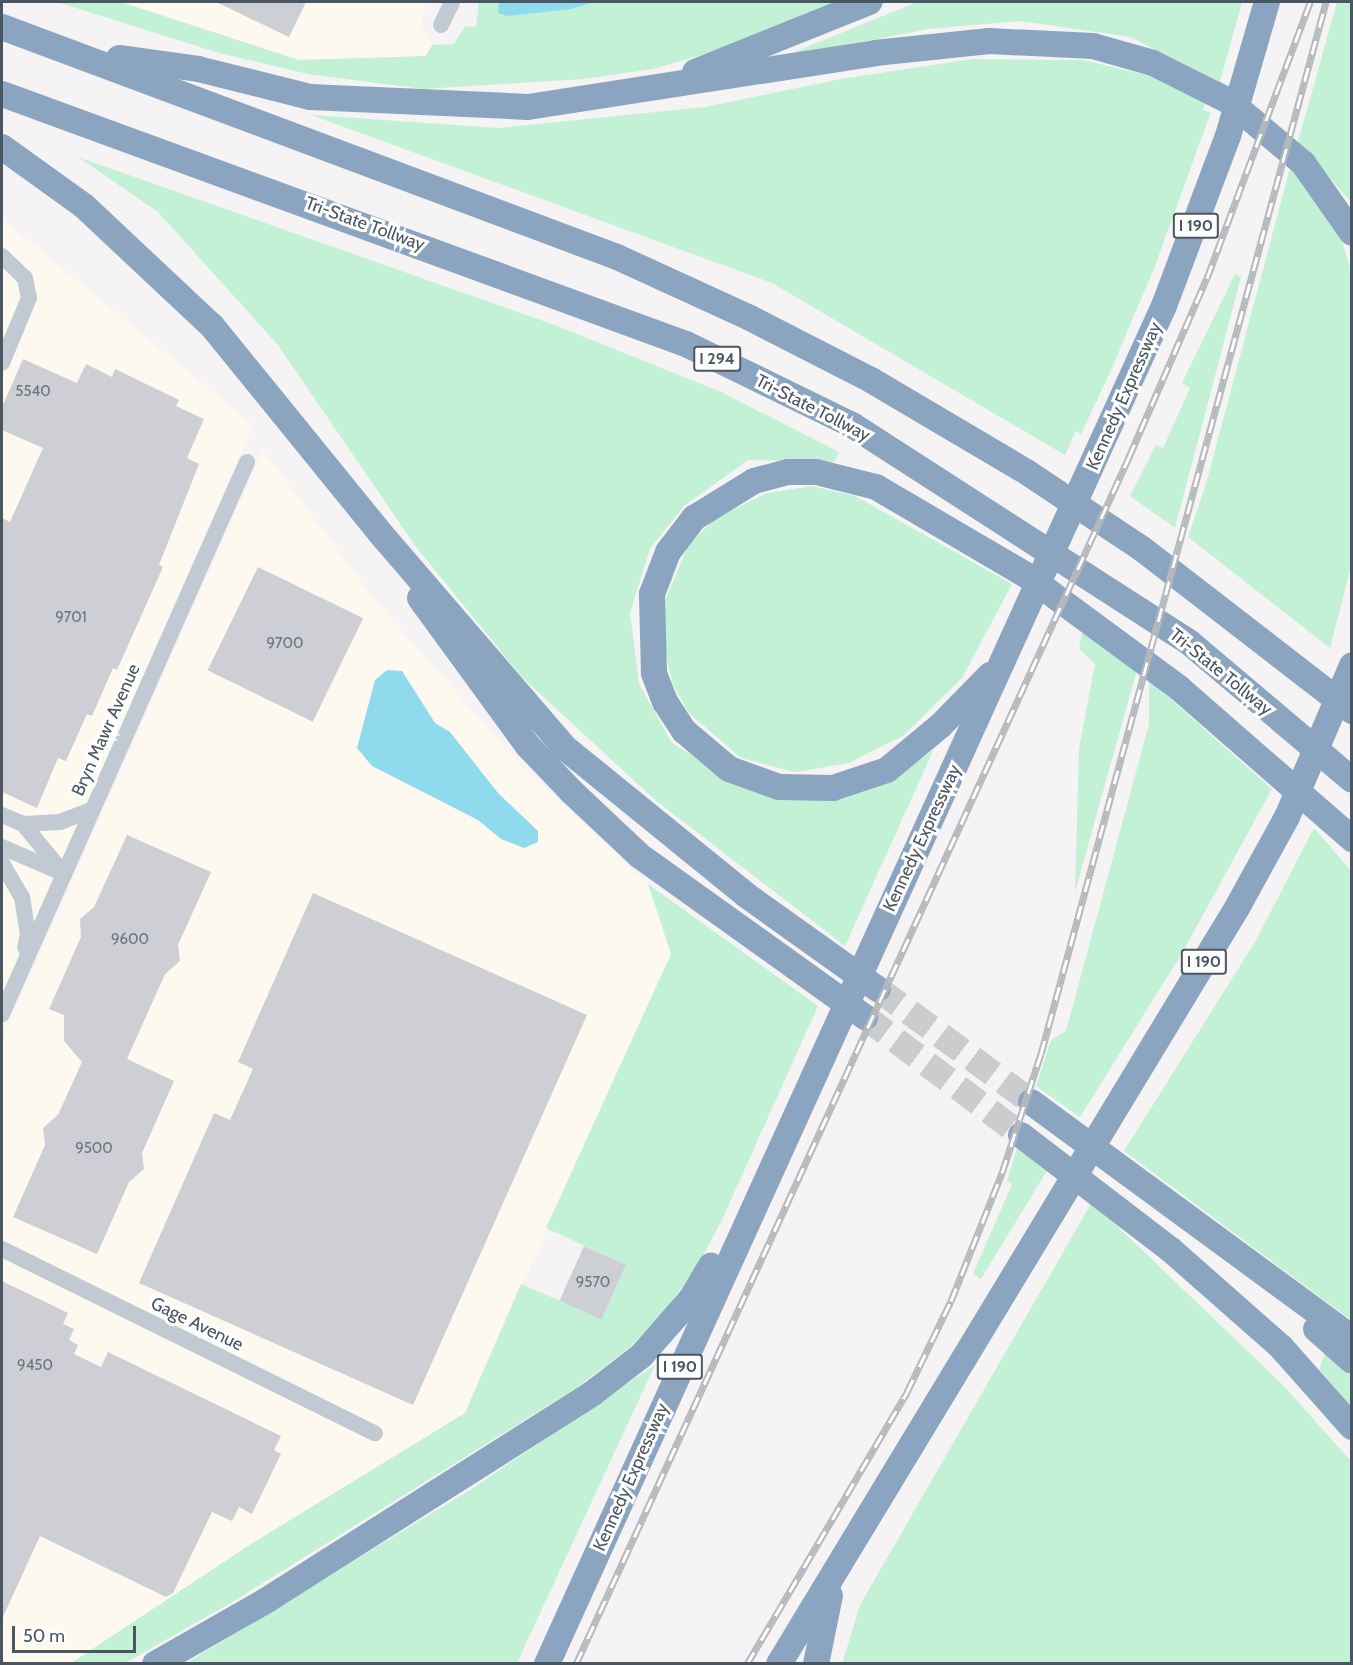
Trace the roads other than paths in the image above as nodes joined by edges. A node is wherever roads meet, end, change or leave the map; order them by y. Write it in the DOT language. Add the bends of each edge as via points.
graph roads {
  1 [pos="452,2"];
  2 [pos="870,2"];
  3 [pos="1267,2"];
  4 [pos="441,25"];
  5 [pos="2,27"];
  6 [pos="72,51"];
  7 [pos="643,92"];
  8 [pos="2,93"];
  9 [pos="2,147"];
  10 [pos="1352,233"];
  11 [pos="2,256"];
  12 [pos="4,357"];
  13 [pos="247,462"];
  14 [pos="381,534"];
  15 [pos="1003,662"];
  16 [pos="1352,664"];
  17 [pos="1352,711"];
  18 [pos="1352,780"];
  19 [pos="92,810"];
  20 [pos="2,815"];
  21 [pos="1327,818"];
  22 [pos="23,824"];
  23 [pos="1352,839"];
  24 [pos="2,847"];
  25 [pos="1352,853"];
  26 [pos="2,863"];
  27 [pos="64,874"];
  28 [pos="21,971"];
  29 [pos="878,989"];
  30 [pos="2,1014"];
  31 [pos="865,1017"];
  32 [pos="815,1071"];
  33 [pos="1031,1102"];
  34 [pos="1021,1135"];
  35 [pos="2,1249"];
  36 [pos="1270,1277"];
  37 [pos="1352,1338"];
  38 [pos="1352,1361"];
  39 [pos="1352,1427"];
  40 [pos="375,1433"];
  41 [pos="834,1578"];
  42 [pos="155,1664"];
  43 [pos="547,1664"];
  44 [pos="779,1664"];
  45 [pos="816,1664"];
  1 -- 4 [label="street"];
  2 -- 7 [label="highway"];
  3 -- 15 [label="highway, Kennedy Expressway / I 190" via="1188,250"];
  5 -- 6 [label="highway"];
  6 -- 7 [label="highway" via="198,69 310,98 528,107"];
  6 -- 17 [label="highway" via="617,257 861,375 1028,473 1141,548"];
  7 -- 10 [label="highway" via="875,53 989,41 1093,46 1192,78 1255,120 1303,163"];
  8 -- 18 [label="highway, Tri-State Tollway / I 294" via="686,344 852,425 1190,644"];
  9 -- 14 [label="highway" via="84,206 213,326"];
  11 -- 12 [label="street" via="25,278 28,288 26,306"];
  13 -- 19 [label="street, Bryn Mawr Avenue"];
  14 -- 29 [label="highway" via="564,747 746,895"];
  14 -- 31 [label="highway" via="403,574 479,681 528,746 572,792 640,856"];
  15 -- 21 [label="highway" via="940,726 886,770 833,788 779,787 729,769 684,731 665,702 654,673 650,636 652,594 668,552 694,518 754,481 788,472 816,472 876,487 940,521 1179,688"];
  15 -- 32 [label="highway, Kennedy Expressway / I 190"];
  16 -- 41 [label="highway, I 190" via="1287,817"];
  19 -- 22 [label="street" via="60,822"];
  19 -- 27 [label="street, Bryn Mawr Avenue"];
  20 -- 22 [label="street"];
  21 -- 23 [label="highway"];
  21 -- 25 [label="highway"];
  22 -- 27 [label="street"];
  24 -- 27 [label="street"];
  26 -- 28 [label="street" via="14,879 26,913"];
  27 -- 28 [label="street, Bryn Mawr Avenue"];
  28 -- 30 [label="street, Bryn Mawr Avenue"];
  32 -- 42 [label="highway" via="778,1122 718,1255 691,1299 641,1356 491,1461 267,1600"];
  32 -- 43 [label="highway, Kennedy Expressway / I 190"];
  33 -- 36 [label="highway"];
  34 -- 39 [label="highway" via="1171,1250 1281,1347"];
  35 -- 40 [label="street, Gage Avenue"];
  36 -- 37 [label="highway"];
  36 -- 38 [label="highway"];
  41 -- 44 [label="highway, I 190"];
  41 -- 45 [label="highway"];
}
